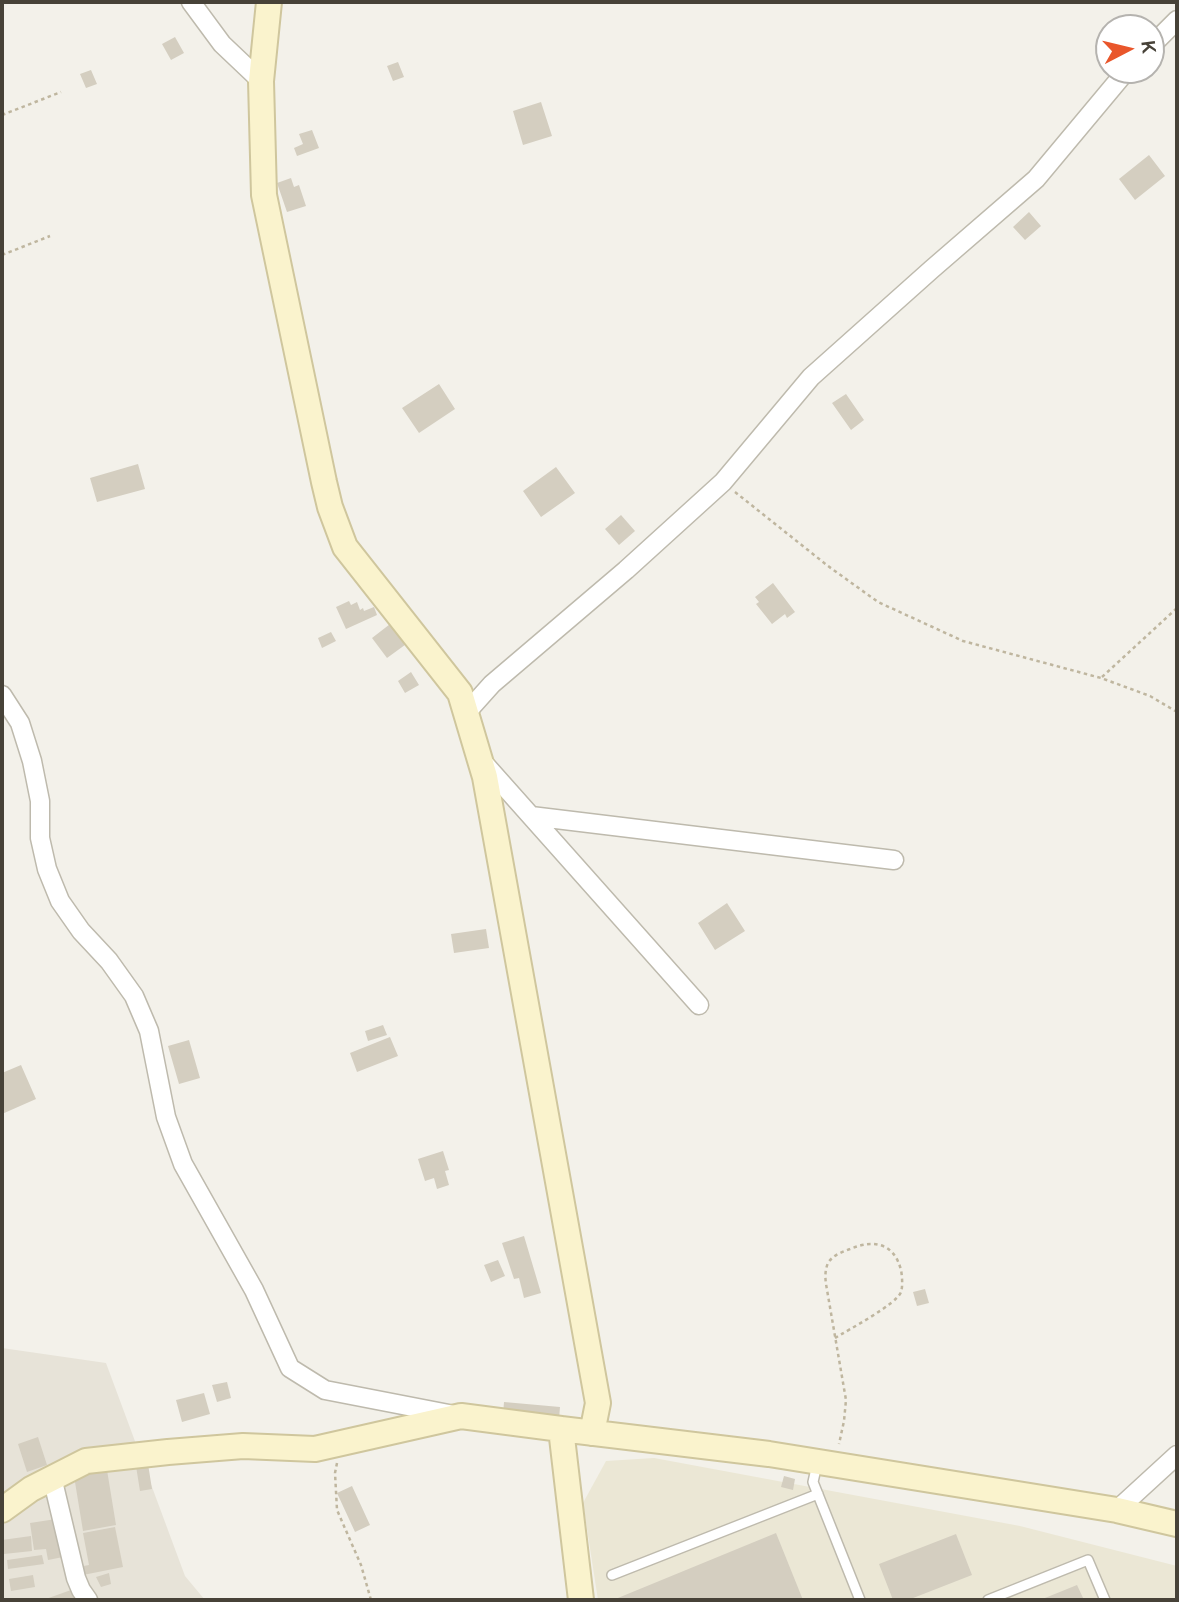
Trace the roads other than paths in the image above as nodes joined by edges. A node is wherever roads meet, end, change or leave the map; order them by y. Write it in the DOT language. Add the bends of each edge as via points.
graph roads {
  1 [pos="191,2"];
  2 [pos="269,2"];
  3 [pos="261,81"];
  4 [pos="1115,84"];
  5 [pos="2,695"];
  6 [pos="466,713"];
  7 [pos="479,757"];
  8 [pos="531,816"];
  9 [pos="894,860"];
  10 [pos="699,1005"];
  11 [pos="461,1416"];
  12 [pos="561,1429"];
  13 [pos="592,1433"];
  14 [pos="1177,1455"];
  15 [pos="826,1463"];
  16 [pos="52,1477"];
  17 [pos="818,1494"];
  18 [pos="2,1510"];
  19 [pos="1117,1510"];
  20 [pos="1177,1524"];
  21 [pos="612,1576"];
  22 [pos="88,1600"];
  23 [pos="581,1600"];
  24 [pos="860,1600"];
  25 [pos="988,1600"];
  26 [pos="1105,1600"];
  1 -- 3 [label="street" via="222,44"];
  2 -- 3 [label="street"];
  3 -- 6 [label="street" via="264,195 330,507 345,547 460,693"];
  4 -- 6 [label="street" via="1036,179 811,377 723,482 492,684"];
  5 -- 11 [label="street" via="20,723 32,761 40,801 40,838 60,901 134,996 149,1031 166,1117 183,1164 254,1290 290,1368 325,1390"];
  6 -- 7 [label="street"];
  7 -- 8 [label="street"];
  7 -- 13 [label="street" via="598,1403"];
  8 -- 9 [label="street"];
  8 -- 10 [label="street"];
  11 -- 12 [label="street"];
  11 -- 16 [label="street" via="315,1449 243,1446 168,1452 86,1461"];
  12 -- 13 [label="street"];
  12 -- 23 [label="street"];
  13 -- 15 [label="street"];
  14 -- 19 [label="street"];
  15 -- 17 [label="lane" via="813,1482"];
  15 -- 19 [label="street"];
  16 -- 18 [label="street"];
  16 -- 22 [label="street" via="76,1578"];
  17 -- 21 [label="lane"];
  17 -- 24 [label="lane"];
  19 -- 20 [label="street"];
  25 -- 26 [label="lane" via="1088,1560"];
}
